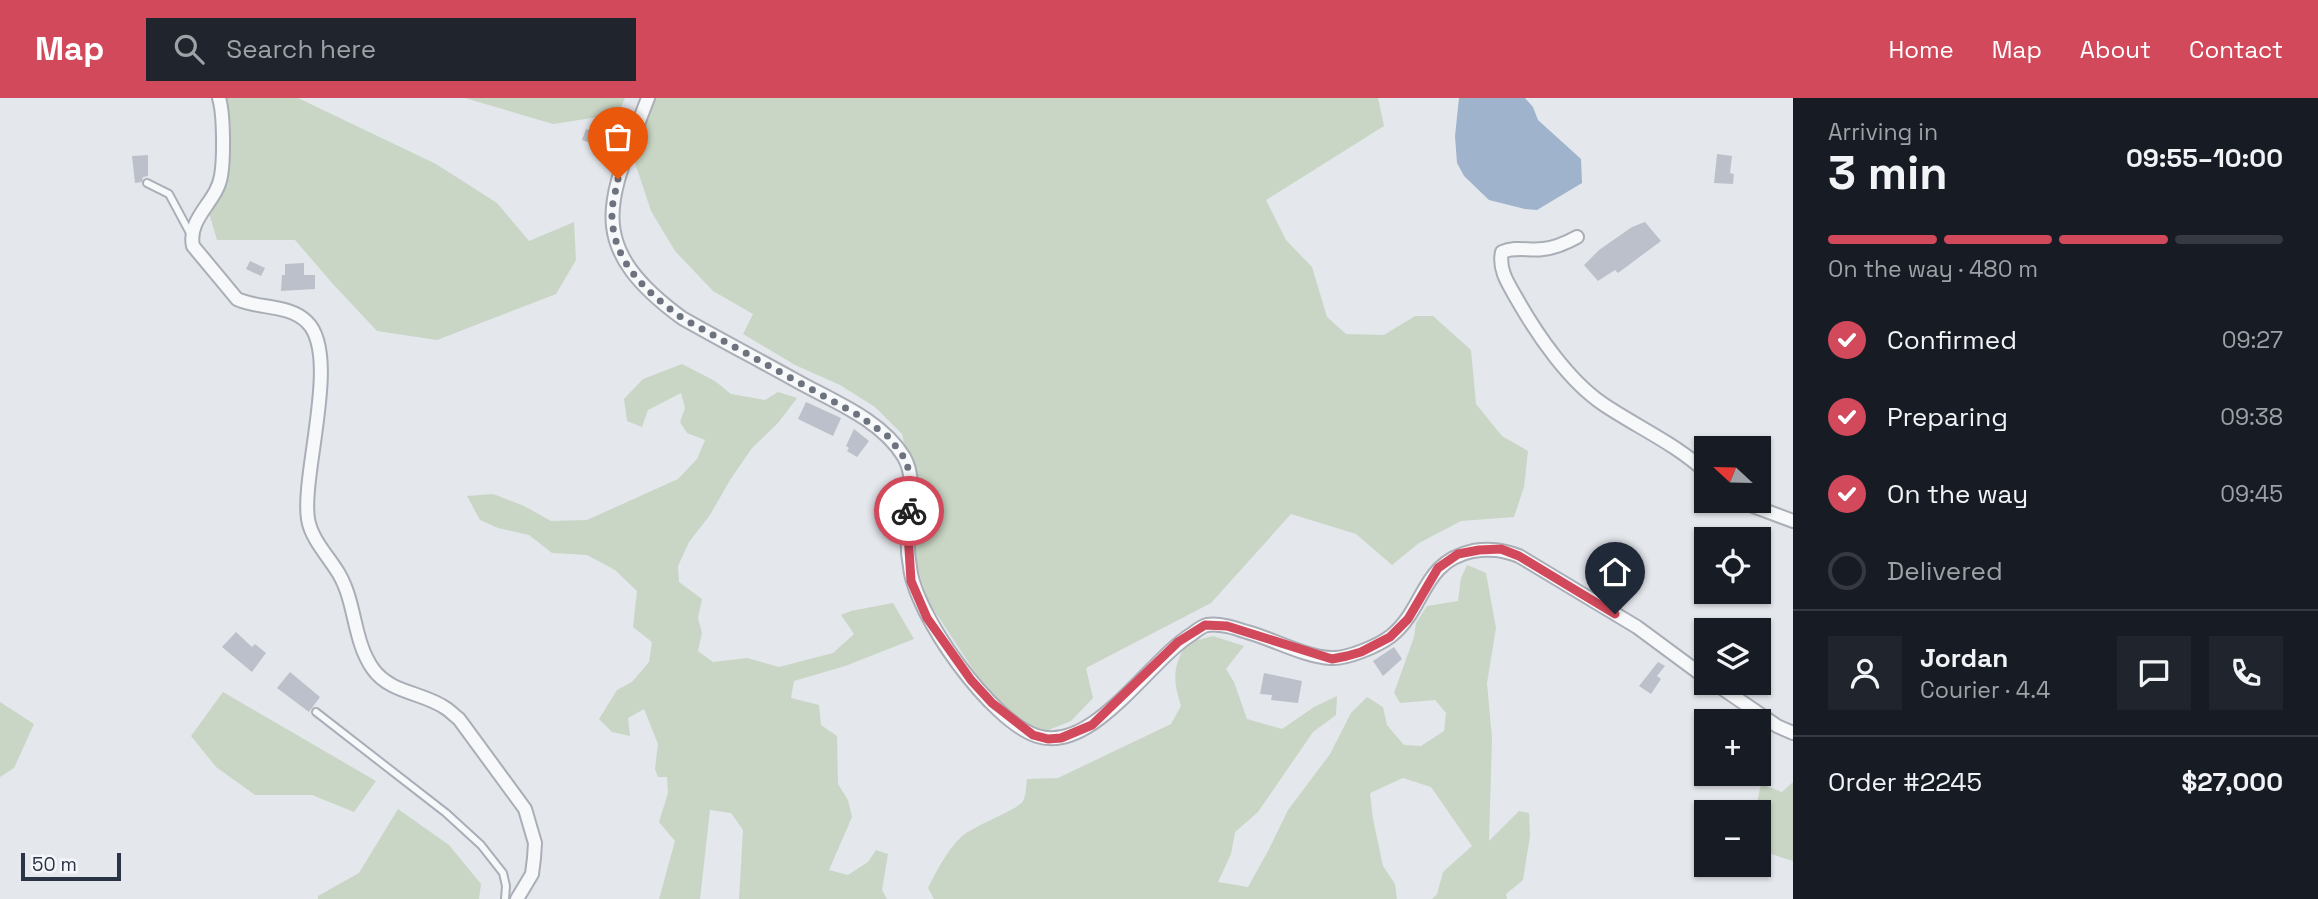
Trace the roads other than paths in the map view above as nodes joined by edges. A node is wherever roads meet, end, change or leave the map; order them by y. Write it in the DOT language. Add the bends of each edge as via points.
graph roads {
  1 [pos="219,98"];
  2 [pos="648,98"];
  3 [pos="147,183"];
  4 [pos="191,237"];
  5 [pos="1577,237"];
  6 [pos="1694,463"];
  7 [pos="1770,513"];
  8 [pos="1793,522"];
  9 [pos="1694,669"];
  10 [pos="1732,695"];
  11 [pos="316,712"];
  12 [pos="1793,733"];
  13 [pos="505,899"];
  14 [pos="517,899"];
  1 -- 4 [label="street" via="221,177"];
  2 -- 9 [label="street" via="618,179 612,214 614,234 629,269 682,318 858,415 889,437 910,474 909,564 916,597 971,680 1033,735 1061,738 1092,725 1178,642 1205,625 1227,626 1332,659 1361,652 1390,637 1408,619 1438,568 1458,554 1479,550 1501,549 1519,556 1637,628"];
  3 -- 4 [label="lane" via="169,194"];
  4 -- 14 [label="street" via="193,246 237,299 306,320 319,340 317,425 307,498 309,526 344,586 373,669 397,689 452,713 525,809 535,843 534,859"];
  5 -- 6 [label="street" via="1541,250 1511,248 1502,252 1503,275 1549,350 1585,389"];
  7 -- 8 [label="street"];
  10 -- 12 [label="street"];
  11 -- 13 [label="lane" via="481,845 503,873"];
}
